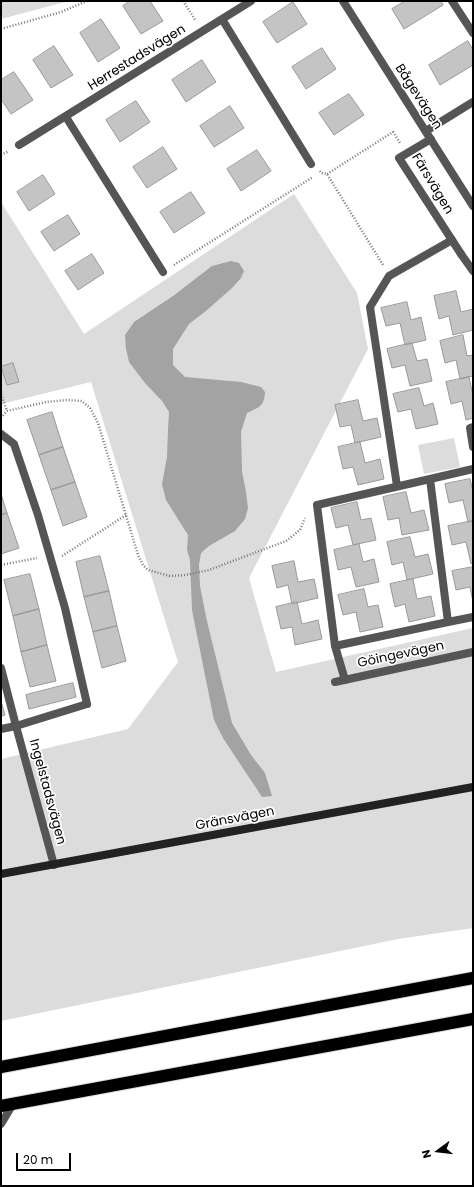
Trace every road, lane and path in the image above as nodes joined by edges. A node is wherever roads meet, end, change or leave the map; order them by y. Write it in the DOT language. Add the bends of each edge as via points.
graph roads {
  1 [pos="87,1"];
  2 [pos="184,1"];
  3 [pos="251,1"];
  4 [pos="343,1"];
  5 [pos="452,1"];
  6 [pos="222,20"];
  7 [pos="1,29"];
  8 [pos="202,31"];
  9 [pos="473,33"];
  10 [pos="473,102"];
  11 [pos="66,117"];
  12 [pos="426,131"];
  13 [pos="431,139"];
  14 [pos="19,145"];
  15 [pos="406,154"];
  16 [pos="311,164"];
  17 [pos="321,173"];
  18 [pos="327,174"];
  19 [pos="473,206"];
  20 [pos="452,240"];
  21 [pos="473,271"];
  22 [pos="163,272"];
  23 [pos="389,276"];
  24 [pos="1,394"];
  25 [pos="7,411"];
  26 [pos="1,418"];
  27 [pos="473,427"];
  28 [pos="1,434"];
  29 [pos="473,447"];
  30 [pos="473,469"];
  31 [pos="430,479"];
  32 [pos="397,486"];
  33 [pos="317,505"];
  34 [pos="126,515"];
  35 [pos="50,556"];
  36 [pos="1,565"];
  37 [pos="473,617"];
  38 [pos="448,622"];
  39 [pos="335,646"];
  40 [pos="473,652"];
  41 [pos="1,668"];
  42 [pos="345,680"];
  43 [pos="335,682"];
  44 [pos="16,726"];
  45 [pos="1,729"];
  46 [pos="473,787"];
  47 [pos="54,865"];
  48 [pos="1,874"];
  49 [pos="473,978"];
  50 [pos="473,1019"];
  51 [pos="1,1066"];
  52 [pos="7,1105"];
  53 [pos="1,1124"];
  1 -- 7 [label="path" via="61,12"];
  2 -- 8 [label="path"];
  3 -- 6 [label="street, Herrestadsvägen"];
  4 -- 12 [label="street, Bågevägen"];
  5 -- 9 [label="street"];
  6 -- 8 [label="street, Herrestadsvägen"];
  6 -- 16 [label="street"];
  8 -- 11 [label="street, Herrestadsvägen"];
  10 -- 12 [label="street"];
  11 -- 14 [label="street, Herrestadsvägen"];
  11 -- 22 [label="street"];
  12 -- 13 [label="street, Bågevägen"];
  13 -- 15 [label="street, Färsvägen"];
  13 -- 19 [label="street, Bågevägen"];
  15 -- 18 [label="path" via="393,132"];
  15 -- 20 [label="street, Färsvägen" via="399,158"];
  16 -- 17 [label="path"];
  17 -- 18 [label="path"];
  17 -- 22 [label="path"];
  18 -- 23 [label="path"];
  20 -- 21 [label="street, Färsvägen"];
  20 -- 23 [label="street"];
  23 -- 32 [label="street" via="370,307"];
  24 -- 25 [label="path"];
  25 -- 26 [label="path"];
  25 -- 34 [label="path" via="46,402 82,401 90,408 98,423"];
  27 -- 29 [label="street" via="470,428"];
  28 -- 35 [label="street" via="14,444"];
  30 -- 31 [label="street"];
  31 -- 32 [label="street"];
  31 -- 38 [label="street"];
  32 -- 33 [label="street"];
  33 -- 34 [label="path" via="310,509 300,530 286,541 209,570 170,576 148,570 143,565"];
  33 -- 39 [label="street"];
  34 -- 35 [label="path" via="62,556"];
  35 -- 36 [label="path"];
  35 -- 44 [label="street, Ingelstadsvägen" via="87,704"];
  37 -- 38 [label="street"];
  38 -- 39 [label="street"];
  39 -- 42 [label="street"];
  40 -- 42 [label="street, Göingevägen"];
  41 -- 44 [label="street"];
  42 -- 43 [label="street, Göingevägen"];
  44 -- 45 [label="street, Ingelstadsvägen"];
  44 -- 47 [label="street, Ingelstadsvägen"];
  46 -- 47 [label="street, Gränsvägen"];
  47 -- 48 [label="street, Gränsvägen"];
  49 -- 51 [label="highway"];
  50 -- 52 [label="highway"];
  52 -- 53 [label="street"];
}
